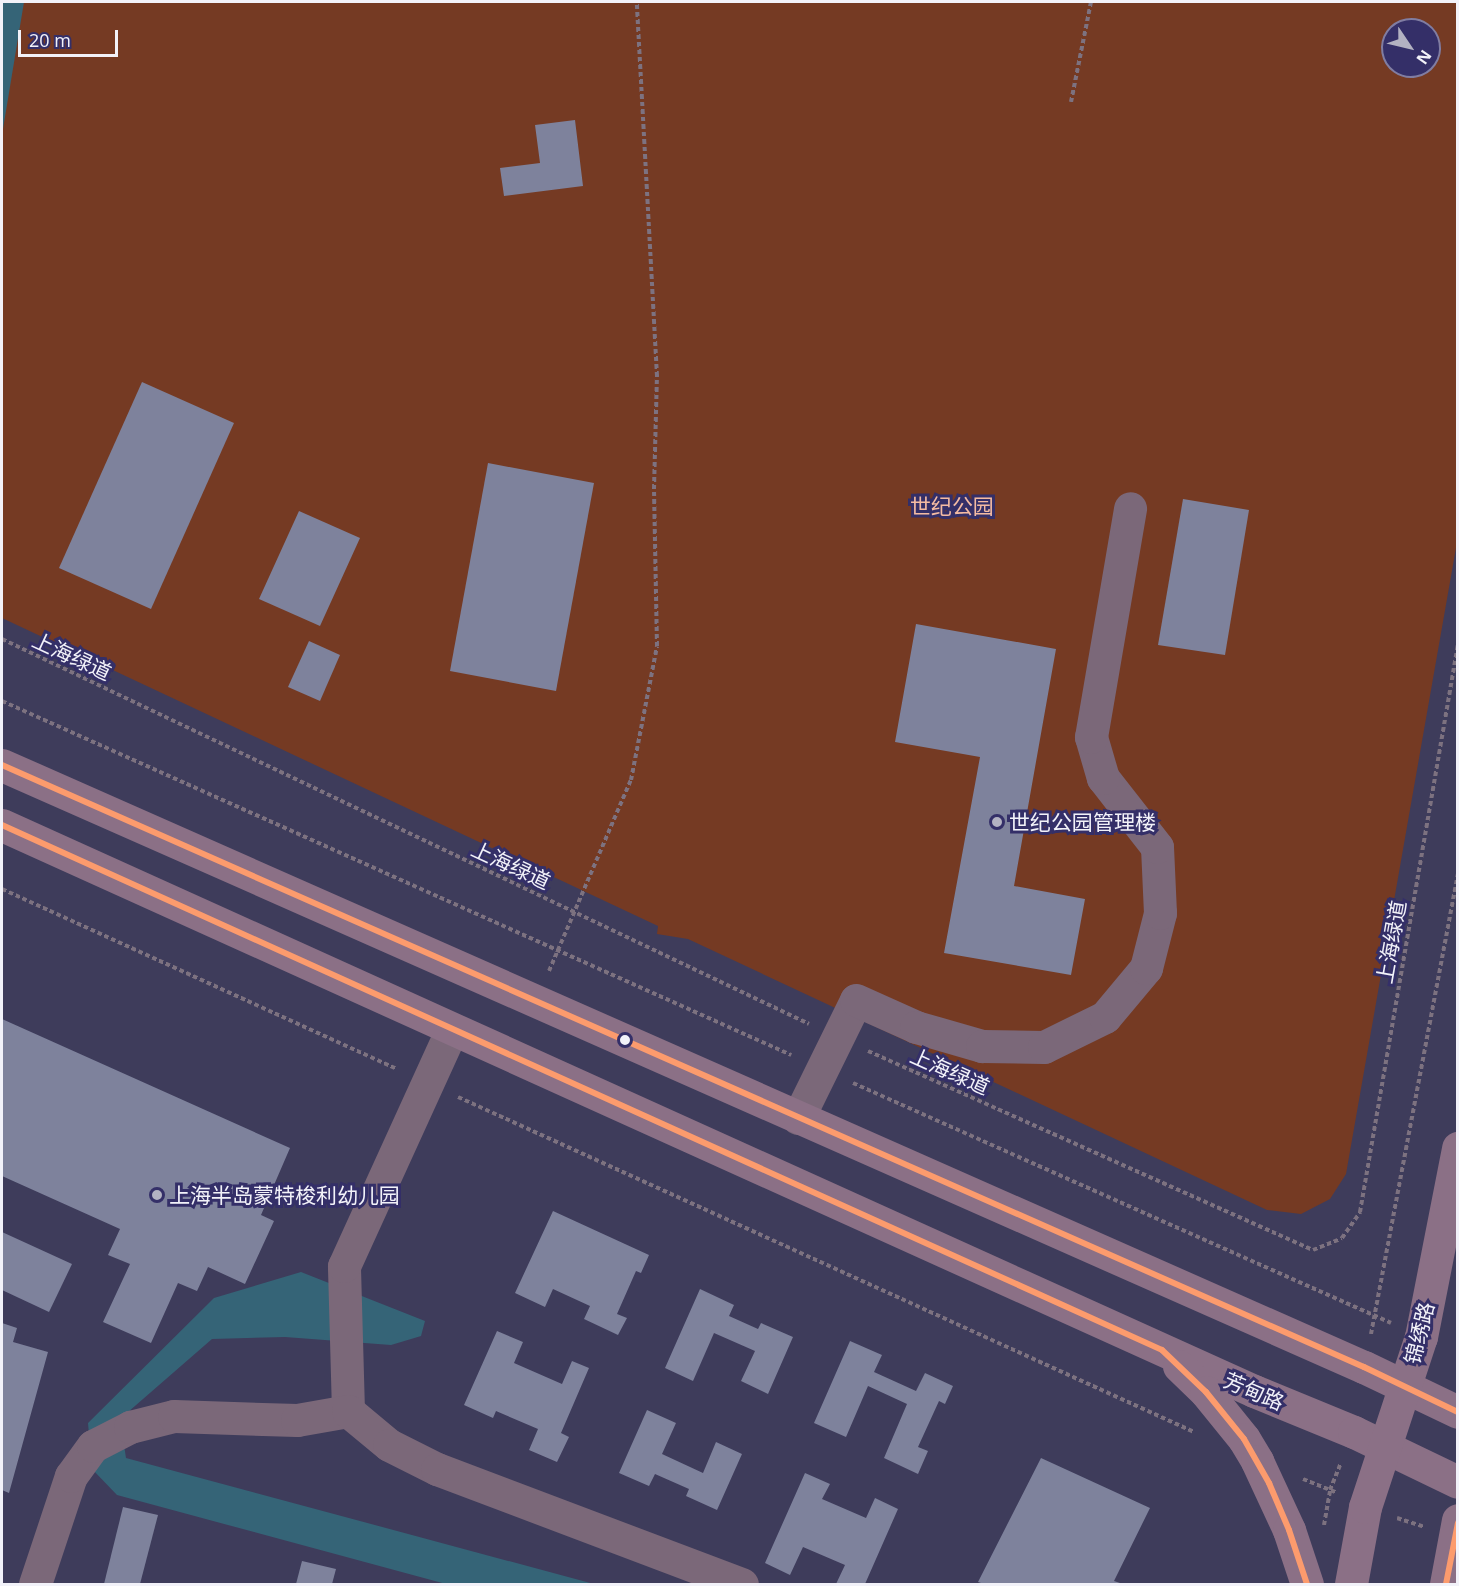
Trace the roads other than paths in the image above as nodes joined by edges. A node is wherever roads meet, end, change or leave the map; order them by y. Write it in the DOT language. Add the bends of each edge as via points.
graph roads {
  1 [pos="1130,508"];
  2 [pos="2,765"];
  3 [pos="2,825"];
  4 [pos="452,1029"];
  5 [pos="798,1118"];
  6 [pos="1458,1148"];
  7 [pos="1162,1350"];
  8 [pos="1404,1388"];
  9 [pos="348,1411"];
  10 [pos="1458,1412"];
  11 [pos="1383,1447"];
  12 [pos="1458,1482"];
  13 [pos="1455,1529"];
  14 [pos="35,1584"];
  15 [pos="742,1584"];
  16 [pos="1307,1584"];
  17 [pos="1351,1584"];
  18 [pos="1446,1584"];
  1 -- 5 [label="lane" via="1092,737 1103,778 1157,848 1160,913 1146,968 1105,1017 1044,1047 982,1046 916,1027 856,1000"];
  2 -- 5 [label="main road"];
  3 -- 4 [label="main road, 芳甸路"];
  4 -- 7 [label="main road, 芳甸路"];
  4 -- 9 [label="lane" via="344,1266"];
  5 -- 8 [label="main road"];
  6 -- 8 [label="main road, 锦绣路" via="1421,1337"];
  7 -- 11 [label="main road, 芳甸路"];
  7 -- 16 [label="main road" via="1206,1392 1244,1439 1289,1530"];
  8 -- 10 [label="main road"];
  8 -- 11 [label="main road, 锦绣路"];
  9 -- 14 [label="lane" via="297,1420 174,1416 130,1427 93,1446 71,1476"];
  9 -- 15 [label="lane" via="389,1444 437,1469"];
  11 -- 12 [label="main road, 芳甸路"];
  11 -- 17 [label="main road, 锦绣路" via="1365,1507"];
  13 -- 18 [label="main road"];
}
